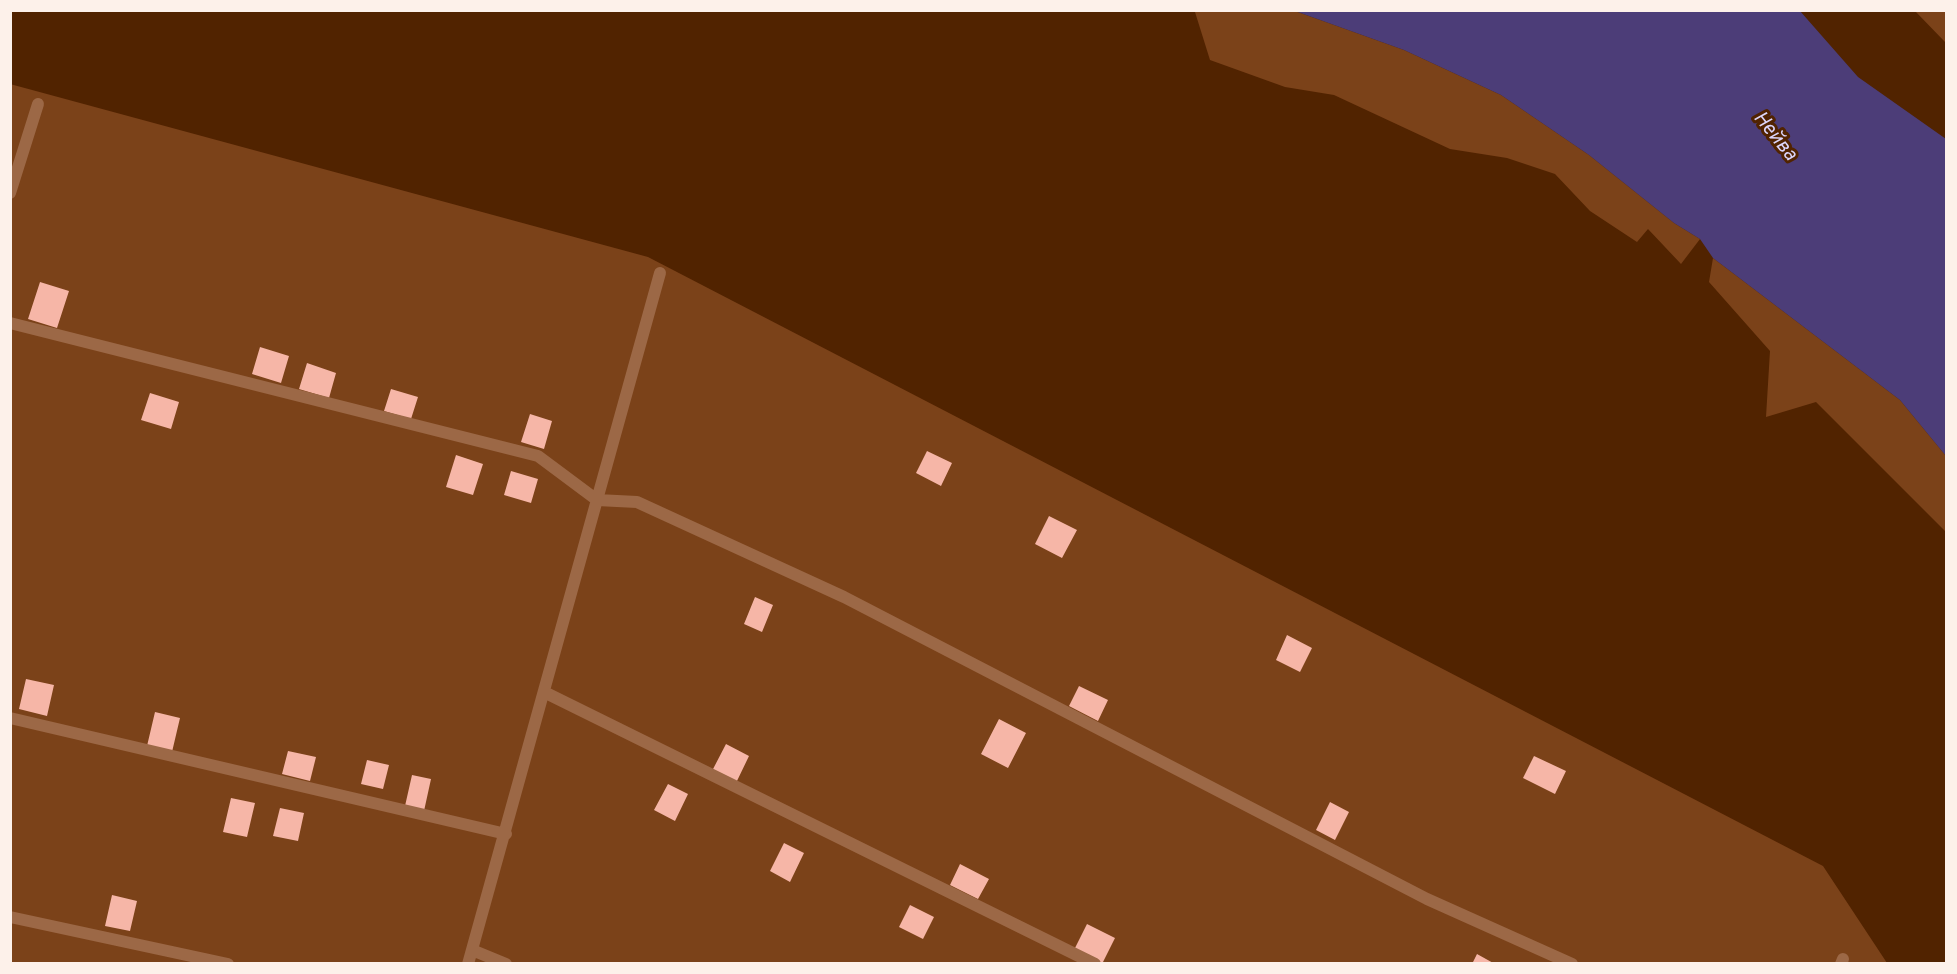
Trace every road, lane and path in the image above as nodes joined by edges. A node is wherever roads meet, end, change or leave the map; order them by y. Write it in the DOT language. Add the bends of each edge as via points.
graph roads {
  1 [pos="38,104"];
  2 [pos="12,184"];
  3 [pos="660,273"];
  4 [pos="10,323"];
  5 [pos="597,500"];
  6 [pos="544,693"];
  7 [pos="10,717"];
  8 [pos="506,834"];
  9 [pos="10,917"];
  10 [pos="472,950"];
  11 [pos="228,963"];
  12 [pos="468,963"];
  13 [pos="506,963"];
  14 [pos="1095,963"];
  15 [pos="1572,963"];
  1 -- 2 [label="lane"];
  3 -- 5 [label="lane"];
  4 -- 5 [label="lane" via="538,456"];
  5 -- 6 [label="lane"];
  5 -- 15 [label="lane" via="637,502 844,597 1427,899"];
  6 -- 8 [label="lane"];
  6 -- 14 [label="lane"];
  7 -- 8 [label="lane"];
  8 -- 10 [label="lane"];
  9 -- 11 [label="lane"];
  10 -- 12 [label="lane"];
  10 -- 13 [label="lane"];
}
